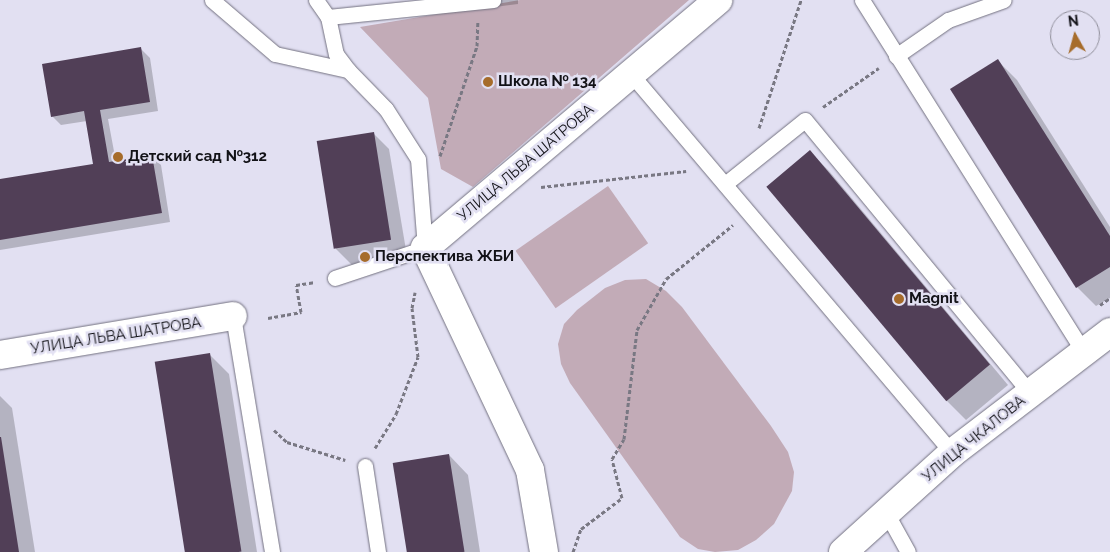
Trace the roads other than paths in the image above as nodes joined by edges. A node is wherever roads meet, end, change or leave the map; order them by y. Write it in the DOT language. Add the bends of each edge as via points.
graph roads {
  1 [pos="212,0"];
  2 [pos="316,0"];
  3 [pos="718,0"];
  4 [pos="862,0"];
  5 [pos="1004,0"];
  6 [pos="486,1"];
  7 [pos="328,16"];
  8 [pos="896,56"];
  9 [pos="348,70"];
  10 [pos="631,74"];
  11 [pos="725,184"];
  12 [pos="425,248"];
  13 [pos="335,278"];
  14 [pos="232,316"];
  15 [pos="1110,332"];
  16 [pos="1083,351"];
  17 [pos="0,355"];
  18 [pos="1030,393"];
  19 [pos="952,453"];
  20 [pos="365,466"];
  21 [pos="887,514"];
  22 [pos="272,552"];
  23 [pos="378,552"];
  24 [pos="544,552"];
  25 [pos="843,552"];
  26 [pos="908,552"];
  1 -- 9 [label="lane" via="275,54"];
  2 -- 7 [label="lane"];
  3 -- 10 [label="street, УЛИЦА ЛЬВА ШАТРОВА"];
  4 -- 8 [label="lane"];
  5 -- 8 [label="lane" via="948,20"];
  6 -- 7 [label="lane"];
  7 -- 9 [label="lane" via="336,54"];
  8 -- 16 [label="lane"];
  9 -- 12 [label="lane" via="386,109 418,159"];
  10 -- 11 [label="lane"];
  10 -- 12 [label="street, УЛИЦА ЛЬВА ШАТРОВА"];
  11 -- 18 [label="lane" via="805,120"];
  11 -- 19 [label="lane"];
  12 -- 13 [label="lane"];
  12 -- 24 [label="street" via="530,470"];
  14 -- 17 [label="street, УЛИЦА ЛЬВА ШАТРОВА"];
  14 -- 22 [label="lane"];
  15 -- 16 [label="street, УЛИЦА ЧКАЛОВА"];
  16 -- 18 [label="street, УЛИЦА ЧКАЛОВА"];
  18 -- 19 [label="street, УЛИЦА ЧКАЛОВА"];
  19 -- 21 [label="street, УЛИЦА ЧКАЛОВА"];
  20 -- 23 [label="lane"];
  21 -- 25 [label="street, УЛИЦА ЧКАЛОВА"];
  21 -- 26 [label="lane"];
}
